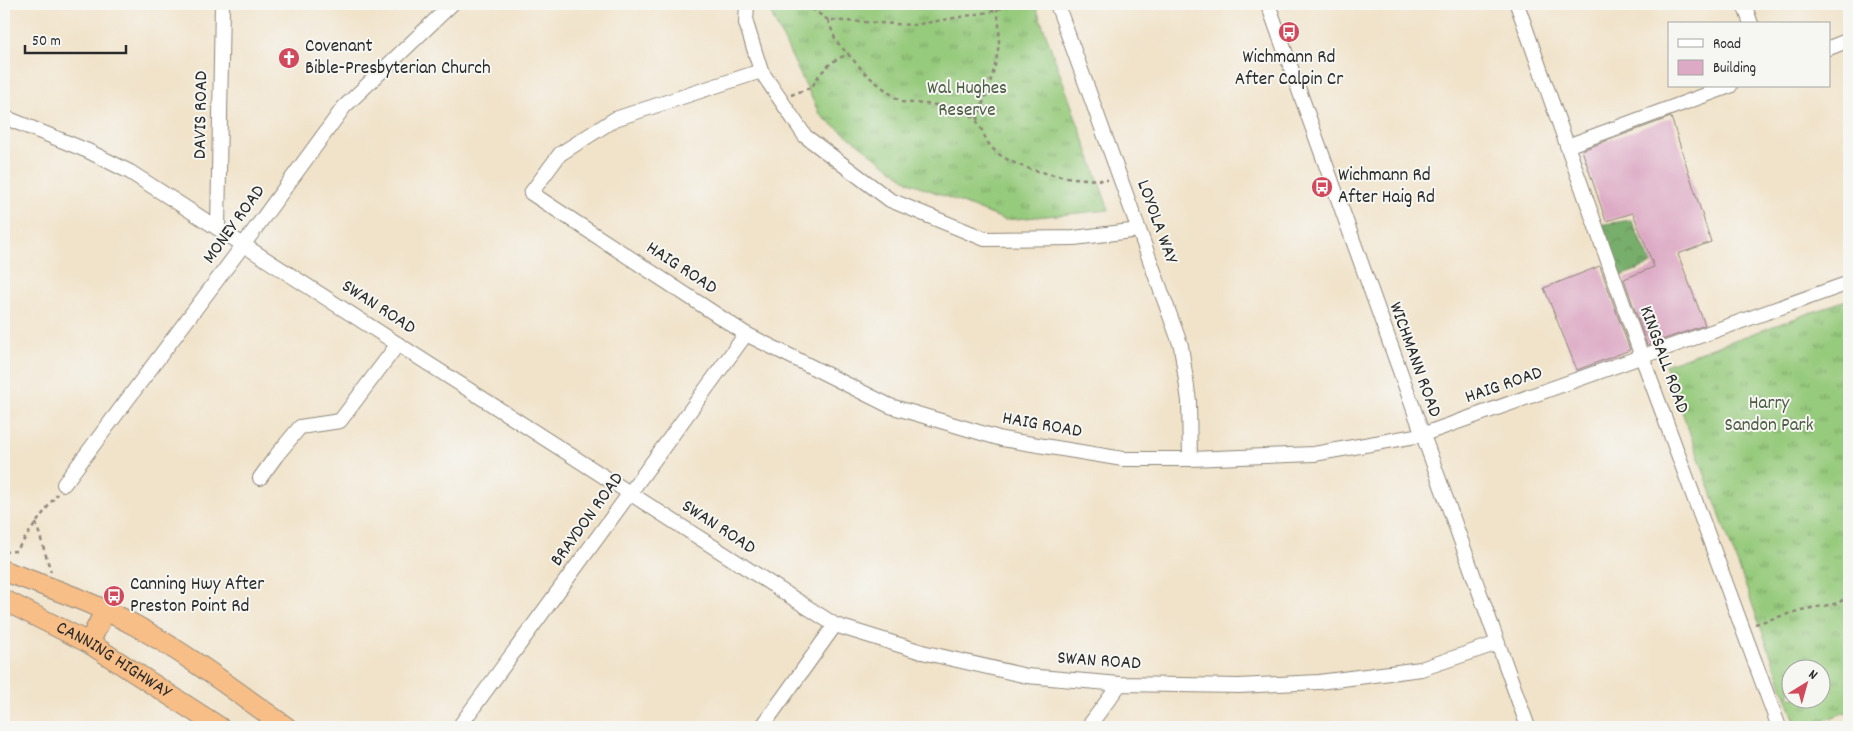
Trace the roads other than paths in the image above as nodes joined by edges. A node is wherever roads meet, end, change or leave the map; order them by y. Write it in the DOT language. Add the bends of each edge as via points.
graph roads {
  1 [pos="222,4"];
  2 [pos="452,4"];
  3 [pos="747,4"];
  4 [pos="1057,4"];
  5 [pos="1268,4"];
  6 [pos="1517,4"];
  7 [pos="1744,4"];
  8 [pos="1750,22"];
  9 [pos="1849,40"];
  10 [pos="1830,48"];
  11 [pos="761,71"];
  12 [pos="1725,88"];
  13 [pos="4,117"];
  14 [pos="1567,146"];
  15 [pos="218,228"];
  16 [pos="1139,230"];
  17 [pos="244,244"];
  18 [pos="1849,283"];
  19 [pos="746,334"];
  20 [pos="398,344"];
  21 [pos="1642,357"];
  22 [pos="1421,435"];
  23 [pos="1190,460"];
  24 [pos="260,478"];
  25 [pos="64,484"];
  26 [pos="630,494"];
  27 [pos="4,571"];
  28 [pos="4,600"];
  29 [pos="105,611"];
  30 [pos="834,625"];
  31 [pos="89,643"];
  32 [pos="1498,643"];
  33 [pos="1120,684"];
  34 [pos="220,727"];
  35 [pos="286,727"];
  36 [pos="460,727"];
  37 [pos="762,727"];
  38 [pos="1088,727"];
  39 [pos="1528,727"];
  40 [pos="1779,727"];
  1 -- 15 [label="street, DAVIS ROAD"];
  2 -- 17 [label="street, MONEY ROAD" via="344,107"];
  3 -- 11 [label="street" via="746,24"];
  4 -- 16 [label="street, LOYOLA WAY"];
  5 -- 22 [label="street, WICHMANN ROAD"];
  6 -- 14 [label="street, KINGSALL ROAD"];
  7 -- 8 [label="street"];
  9 -- 10 [label="street"];
  11 -- 16 [label="street" via="804,136 890,200 985,239 1074,238"];
  11 -- 19 [label="street, HAIG ROAD" via="615,119 560,154 531,193"];
  12 -- 14 [label="street"];
  13 -- 15 [label="street, SWAN ROAD" via="130,172"];
  14 -- 21 [label="street, KINGSALL ROAD"];
  15 -- 17 [label="street, SWAN ROAD"];
  16 -- 23 [label="street, LOYOLA WAY" via="1181,346 1189,401"];
  17 -- 20 [label="street, SWAN ROAD"];
  17 -- 25 [label="street, MONEY ROAD"];
  18 -- 21 [label="street, HAIG ROAD"];
  19 -- 23 [label="street, HAIG ROAD" via="890,406 1002,439 1123,458"];
  19 -- 26 [label="street, BRAYDON ROAD"];
  20 -- 24 [label="street" via="340,421 307,425 296,431"];
  20 -- 26 [label="street, SWAN ROAD"];
  21 -- 22 [label="street, HAIG ROAD"];
  21 -- 40 [label="street, KINGSALL ROAD"];
  22 -- 23 [label="street, HAIG ROAD" via="1314,454"];
  22 -- 32 [label="street, WICHMANN ROAD"];
  26 -- 30 [label="street, SWAN ROAD"];
  26 -- 36 [label="street, BRAYDON ROAD"];
  27 -- 29 [label="highway, CANNING HIGHWAY"];
  28 -- 31 [label="highway, CANNING HIGHWAY"];
  29 -- 31 [label="highway"];
  29 -- 35 [label="highway, CANNING HIGHWAY" via="170,646"];
  30 -- 33 [label="street, SWAN ROAD" via="922,652 1027,676"];
  30 -- 37 [label="street"];
  31 -- 34 [label="highway, CANNING HIGHWAY"];
  32 -- 33 [label="street, SWAN ROAD" via="1421,669 1319,682 1239,686"];
  32 -- 39 [label="street, WICHMANN ROAD"];
  33 -- 38 [label="street"];
}
